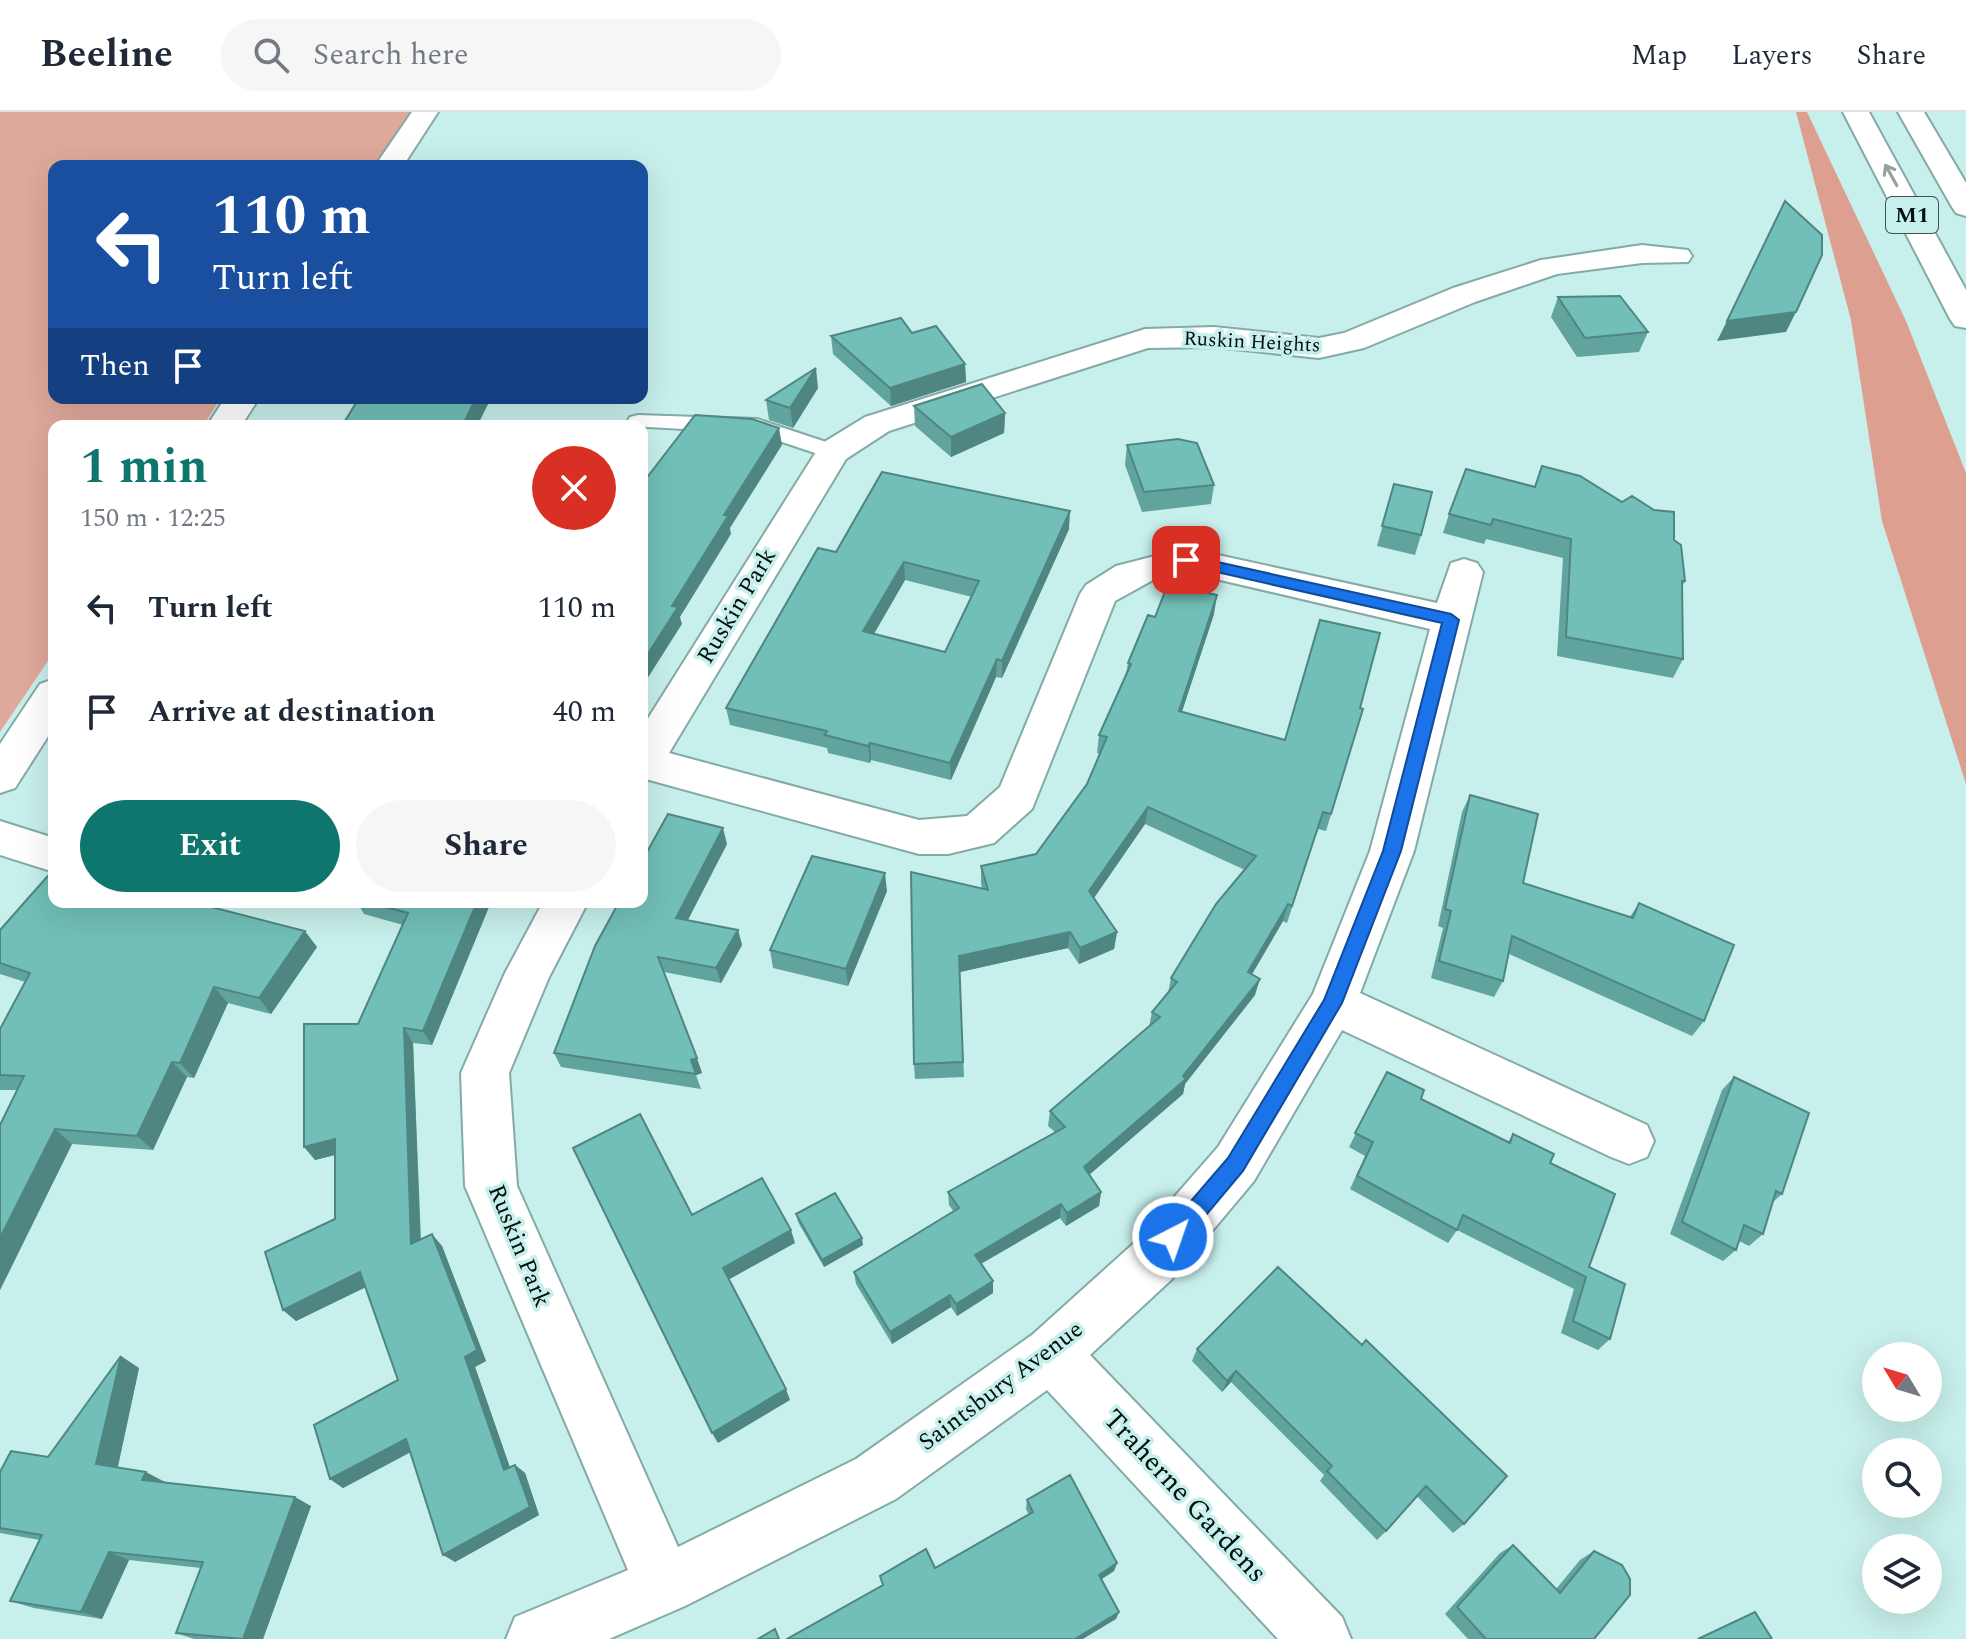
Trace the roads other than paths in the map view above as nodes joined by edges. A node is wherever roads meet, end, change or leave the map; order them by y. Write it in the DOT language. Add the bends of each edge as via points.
graph roads {
  1 [pos="425,112"];
  2 [pos="1856,112"];
  3 [pos="1911,112"];
  4 [pos="393,160"];
  5 [pos="1966,207"];
  6 [pos="1677,256"];
  7 [pos="1966,319"];
  8 [pos="648,422"];
  9 [pos="833,452"];
  10 [pos="1464,572"];
  11 [pos="1451,620"];
  12 [pos="48,703"];
  13 [pos="648,752"];
  14 [pos="648,764"];
  15 [pos="0,777"];
  16 [pos="0,838"];
  17 [pos="48,853"];
  18 [pos="563,908"];
  19 [pos="1333,1003"];
  20 [pos="1629,1141"];
  21 [pos="1051,1354"];
  22 [pos="664,1585"];
  23 [pos="537,1639"];
  24 [pos="1320,1639"];
  1 -- 4 [label="main road"];
  7 -- 2 [label="main road, M1, one-way"];
  3 -- 5 [label="main road, M1"];
  6 -- 9 [label="main road, Ruskin Heights" via="1642,254 1552,266 1353,341 1319,348 1214,337 1145,339 877,424"];
  8 -- 9 [label="lane" via="757,426"];
  9 -- 13 [label="main road, Ruskin Park"];
  10 -- 11 [label="main road, Saintsbury Avenue"];
  11 -- 14 [label="main road" via="1186,560 1122,576 1099,594 1017,797 979,831 948,837 919,837"];
  11 -- 19 [label="main road, Saintsbury Avenue" via="1392,851"];
  12 -- 15 [label="main road"];
  16 -- 17 [label="main road"];
  18 -- 22 [label="main road, Ruskin Park" via="485,1073 491,1186"];
  19 -- 20 [label="main road"];
  19 -- 21 [label="main road, Saintsbury Avenue" via="1236,1164 1152,1262"];
  21 -- 22 [label="main road, Saintsbury Avenue" via="876,1479"];
  21 -- 24 [label="main road, Traherne Gardens"];
  22 -- 23 [label="main road, Saintsbury Avenue"];
}
